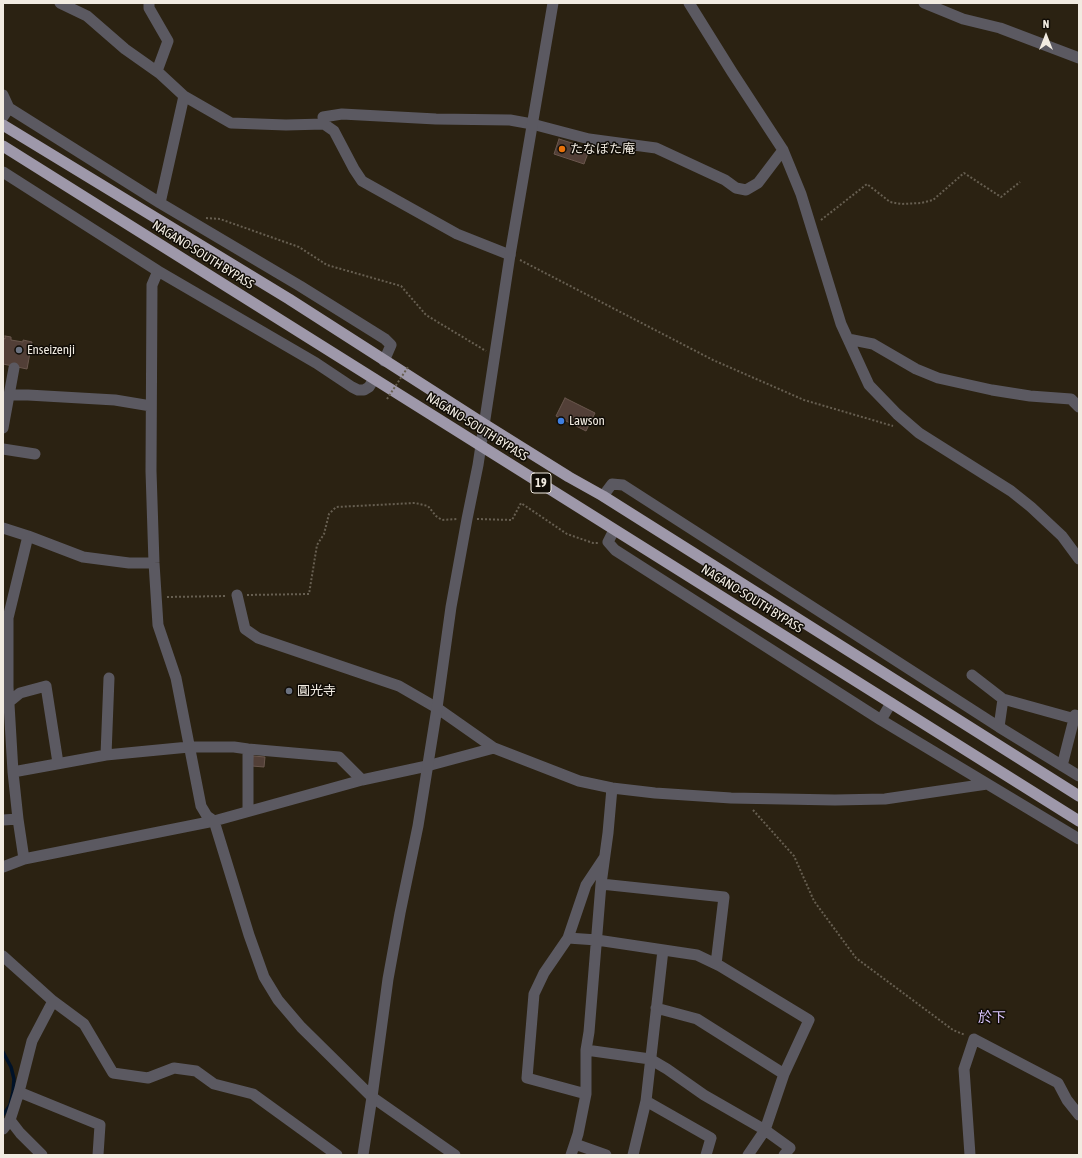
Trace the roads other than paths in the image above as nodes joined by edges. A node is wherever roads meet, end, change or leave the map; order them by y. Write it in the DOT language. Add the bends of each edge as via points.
graph roads {
  1 [pos="60,3"];
  2 [pos="149,3"];
  3 [pos="553,3"];
  4 [pos="689,3"];
  5 [pos="924,3"];
  6 [pos="1079,58"];
  7 [pos="159,74"];
  8 [pos="3,95"];
  9 [pos="184,96"];
  10 [pos="6,113"];
  11 [pos="324,124"];
  12 [pos="532,124"];
  13 [pos="3,125"];
  14 [pos="3,146"];
  15 [pos="783,150"];
  16 [pos="3,172"];
  17 [pos="160,203"];
  18 [pos="510,255"];
  19 [pos="158,271"];
  20 [pos="848,339"];
  21 [pos="384,360"];
  22 [pos="14,368"];
  23 [pos="374,379"];
  24 [pos="9,395"];
  25 [pos="151,406"];
  26 [pos="1079,406"];
  27 [pos="484,424"];
  28 [pos="3,428"];
  29 [pos="480,446"];
  30 [pos="3,448"];
  31 [pos="35,454"];
  32 [pos="603,496"];
  33 [pos="3,528"];
  34 [pos="614,530"];
  35 [pos="28,536"];
  36 [pos="1079,559"];
  37 [pos="154,563"];
  38 [pos="237,595"];
  39 [pos="912,670"];
  40 [pos="972,675"];
  41 [pos="109,678"];
  42 [pos="902,685"];
  43 [pos="1003,699"];
  44 [pos="6,702"];
  45 [pos="891,703"];
  46 [pos="437,708"];
  47 [pos="1077,718"];
  48 [pos="881,720"];
  49 [pos="999,727"];
  50 [pos="190,747"];
  51 [pos="494,748"];
  52 [pos="248,749"];
  53 [pos="106,755"];
  54 [pos="58,764"];
  55 [pos="426,766"];
  56 [pos="1062,766"];
  57 [pos="13,772"];
  58 [pos="1079,776"];
  59 [pos="362,780"];
  60 [pos="987,784"];
  61 [pos="612,788"];
  62 [pos="1079,796"];
  63 [pos="248,811"];
  64 [pos="18,819"];
  65 [pos="3,820"];
  66 [pos="214,821"];
  67 [pos="1079,821"];
  68 [pos="1079,839"];
  69 [pos="605,856"];
  70 [pos="24,859"];
  71 [pos="3,867"];
  72 [pos="601,884"];
  73 [pos="568,938"];
  74 [pos="597,940"];
  75 [pos="663,950"];
  76 [pos="3,956"];
  77 [pos="716,964"];
  78 [pos="53,1001"];
  79 [pos="656,1008"];
  80 [pos="586,1050"];
  81 [pos="650,1059"];
  82 [pos="784,1074"];
  83 [pos="19,1092"];
  84 [pos="586,1094"];
  85 [pos="372,1097"];
  86 [pos="646,1101"];
  87 [pos="1079,1115"];
  88 [pos="10,1120"];
  89 [pos="3,1129"];
  90 [pos="765,1130"];
  91 [pos="575,1144"];
  92 [pos="42,1155"];
  93 [pos="98,1155"];
  94 [pos="337,1155"];
  95 [pos="363,1155"];
  96 [pos="455,1155"];
  97 [pos="571,1155"];
  98 [pos="606,1155"];
  99 [pos="634,1155"];
  100 [pos="706,1155"];
  101 [pos="748,1155"];
  102 [pos="784,1155"];
  103 [pos="970,1155"];
  1 -- 7 [label="street" via="87,16"];
  2 -- 7 [label="street" via="149,8 168,41 157,71"];
  3 -- 12 [label="street"];
  4 -- 15 [label="street"];
  5 -- 6 [label="street" via="963,19 1000,28"];
  7 -- 9 [label="street"];
  8 -- 10 [label="street"];
  9 -- 11 [label="street" via="231,123"];
  9 -- 17 [label="street"];
  10 -- 17 [label="street"];
  11 -- 12 [label="street" via="323,117 342,114 510,120"];
  11 -- 18 [label="street" via="334,131 362,181 457,234"];
  12 -- 15 [label="street" via="589,139 656,148 725,180 736,188 746,190 758,183"];
  12 -- 18 [label="street"];
  13 -- 21 [label="highway, NAGANO-SOUTH BYPASS / 19"];
  14 -- 23 [label="highway, NAGANO-SOUTH BYPASS / 19"];
  15 -- 20 [label="street" via="801,194 841,324"];
  16 -- 19 [label="street"];
  17 -- 21 [label="street" via="385,339 390,345"];
  18 -- 27 [label="street"];
  19 -- 23 [label="street" via="358,390 369,387"];
  19 -- 25 [label="street" via="152,285"];
  20 -- 26 [label="street" via="873,344 916,369 938,378 1030,396 1072,399"];
  20 -- 36 [label="street" via="869,385 897,414 919,433 1016,495 1062,536"];
  21 -- 27 [label="highway, NAGANO-SOUTH BYPASS / 19"];
  22 -- 24 [label="street"];
  23 -- 29 [label="highway, NAGANO-SOUTH BYPASS / 19"];
  24 -- 25 [label="street" via="115,400"];
  24 -- 28 [label="street"];
  25 -- 37 [label="street"];
  27 -- 29 [label="street"];
  27 -- 32 [label="highway, NAGANO-SOUTH BYPASS / 19"];
  29 -- 34 [label="highway, NAGANO-SOUTH BYPASS / 19"];
  29 -- 46 [label="street" via="451,607"];
  30 -- 31 [label="street"];
  32 -- 39 [label="street" via="612,484 623,485"];
  32 -- 42 [label="highway, NAGANO-SOUTH BYPASS / 19"];
  33 -- 35 [label="street"];
  34 -- 45 [label="highway, NAGANO-SOUTH BYPASS / 19"];
  34 -- 48 [label="street" via="608,542 615,550"];
  35 -- 37 [label="street" via="83,557 129,563"];
  35 -- 44 [label="street" via="8,618"];
  37 -- 50 [label="street" via="158,625 176,678"];
  38 -- 46 [label="street" via="245,629 258,638 399,686"];
  39 -- 42 [label="street"];
  39 -- 49 [label="street"];
  40 -- 43 [label="street"];
  41 -- 53 [label="street"];
  42 -- 62 [label="highway, NAGANO-SOUTH BYPASS / 19"];
  43 -- 47 [label="street"];
  43 -- 49 [label="street"];
  44 -- 54 [label="street" via="20,693 46,686"];
  44 -- 57 [label="street"];
  45 -- 48 [label="street"];
  45 -- 67 [label="highway, NAGANO-SOUTH BYPASS / 19"];
  46 -- 51 [label="street"];
  46 -- 55 [label="street"];
  47 -- 56 [label="street"];
  48 -- 60 [label="street"];
  49 -- 56 [label="street"];
  50 -- 52 [label="street"];
  50 -- 53 [label="street"];
  50 -- 66 [label="street" via="201,806 207,816"];
  51 -- 55 [label="street"];
  51 -- 61 [label="street" via="579,781"];
  52 -- 59 [label="street" via="339,757"];
  52 -- 63 [label="street"];
  53 -- 54 [label="street"];
  54 -- 57 [label="street"];
  55 -- 59 [label="street"];
  55 -- 85 [label="street" via="418,826 388,980"];
  56 -- 58 [label="street"];
  57 -- 64 [label="street"];
  59 -- 63 [label="street"];
  60 -- 61 [label="street" via="885,799 743,798"];
  60 -- 68 [label="street"];
  61 -- 69 [label="street"];
  63 -- 66 [label="street"];
  64 -- 65 [label="street"];
  64 -- 70 [label="street"];
  66 -- 70 [label="street"];
  66 -- 85 [label="street" via="264,977 278,1000 301,1027"];
  69 -- 72 [label="street"];
  69 -- 73 [label="street" via="586,885"];
  70 -- 71 [label="street"];
  72 -- 74 [label="street"];
  72 -- 77 [label="street" via="724,898"];
  73 -- 74 [label="street"];
  73 -- 84 [label="street" via="544,973 534,994 527,1078"];
  74 -- 75 [label="street"];
  74 -- 80 [label="street"];
  75 -- 77 [label="street" via="698,955"];
  75 -- 79 [label="street"];
  76 -- 78 [label="street"];
  77 -- 82 [label="street" via="809,1020"];
  78 -- 83 [label="street" via="32,1041"];
  78 -- 94 [label="street" via="84,1024 113,1073 148,1078 174,1068 196,1071 214,1084 253,1094"];
  79 -- 81 [label="street"];
  79 -- 82 [label="street" via="697,1019"];
  80 -- 81 [label="street"];
  80 -- 84 [label="street"];
  81 -- 86 [label="street"];
  81 -- 90 [label="street" via="704,1095"];
  82 -- 90 [label="street"];
  83 -- 88 [label="street"];
  83 -- 93 [label="street" via="100,1125"];
  84 -- 91 [label="street"];
  85 -- 95 [label="street"];
  85 -- 96 [label="street"];
  86 -- 99 [label="street"];
  86 -- 100 [label="street" via="711,1138"];
  87 -- 103 [label="street" via="1058,1083 974,1039 964,1069"];
  88 -- 89 [label="street"];
  88 -- 92 [label="street"];
  90 -- 101 [label="street"];
  90 -- 102 [label="street" via="790,1148"];
  91 -- 97 [label="street"];
  91 -- 98 [label="street"];
}
